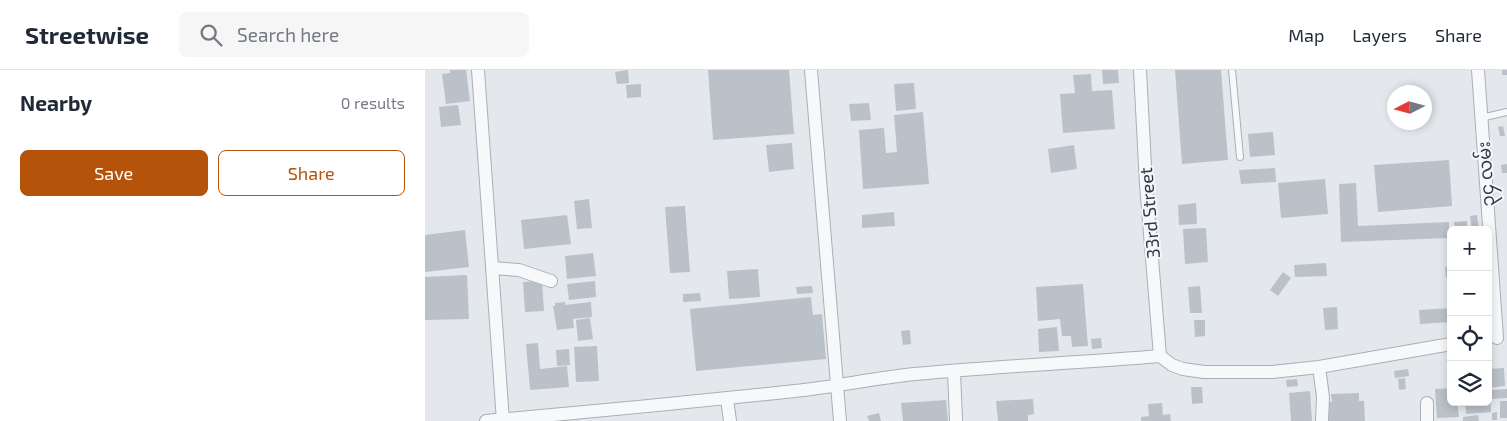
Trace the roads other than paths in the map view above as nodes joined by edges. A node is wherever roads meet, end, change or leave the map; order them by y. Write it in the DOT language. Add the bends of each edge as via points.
graph roads {
  1 [pos="477,70"];
  2 [pos="811,70"];
  3 [pos="1140,70"];
  4 [pos="1232,70"];
  5 [pos="1478,70"];
  6 [pos="1507,112"];
  7 [pos="1481,118"];
  8 [pos="1240,157"];
  9 [pos="492,268"];
  10 [pos="551,281"];
  11 [pos="1497,338"];
  12 [pos="1447,345"];
  13 [pos="1160,356"];
  14 [pos="1319,367"];
  15 [pos="954,371"];
  16 [pos="838,386"];
  17 [pos="727,399"];
  18 [pos="1427,403"];
  19 [pos="502,420"];
  20 [pos="486,421"];
  21 [pos="729,421"];
  22 [pos="840,421"];
  23 [pos="956,421"];
  24 [pos="1322,421"];
  25 [pos="1427,421"];
  1 -- 9 [label="street"];
  2 -- 16 [label="street"];
  3 -- 13 [label="street, 33rd Street"];
  4 -- 8 [label="lane"];
  5 -- 7 [label="street, ၃၄ လမ်း"];
  6 -- 7 [label="lane"];
  7 -- 11 [label="street, ၃၄ လမ်း"];
  9 -- 10 [label="street" via="519,270"];
  9 -- 19 [label="street"];
  12 -- 14 [label="street"];
  13 -- 14 [label="street" via="1183,370 1204,372 1272,372"];
  13 -- 15 [label="street"];
  14 -- 24 [label="street"];
  15 -- 16 [label="street" via="887,377"];
  15 -- 23 [label="street"];
  16 -- 17 [label="street"];
  16 -- 22 [label="street"];
  17 -- 19 [label="street"];
  17 -- 21 [label="street"];
  18 -- 25 [label="street"];
  19 -- 20 [label="street"];
}
